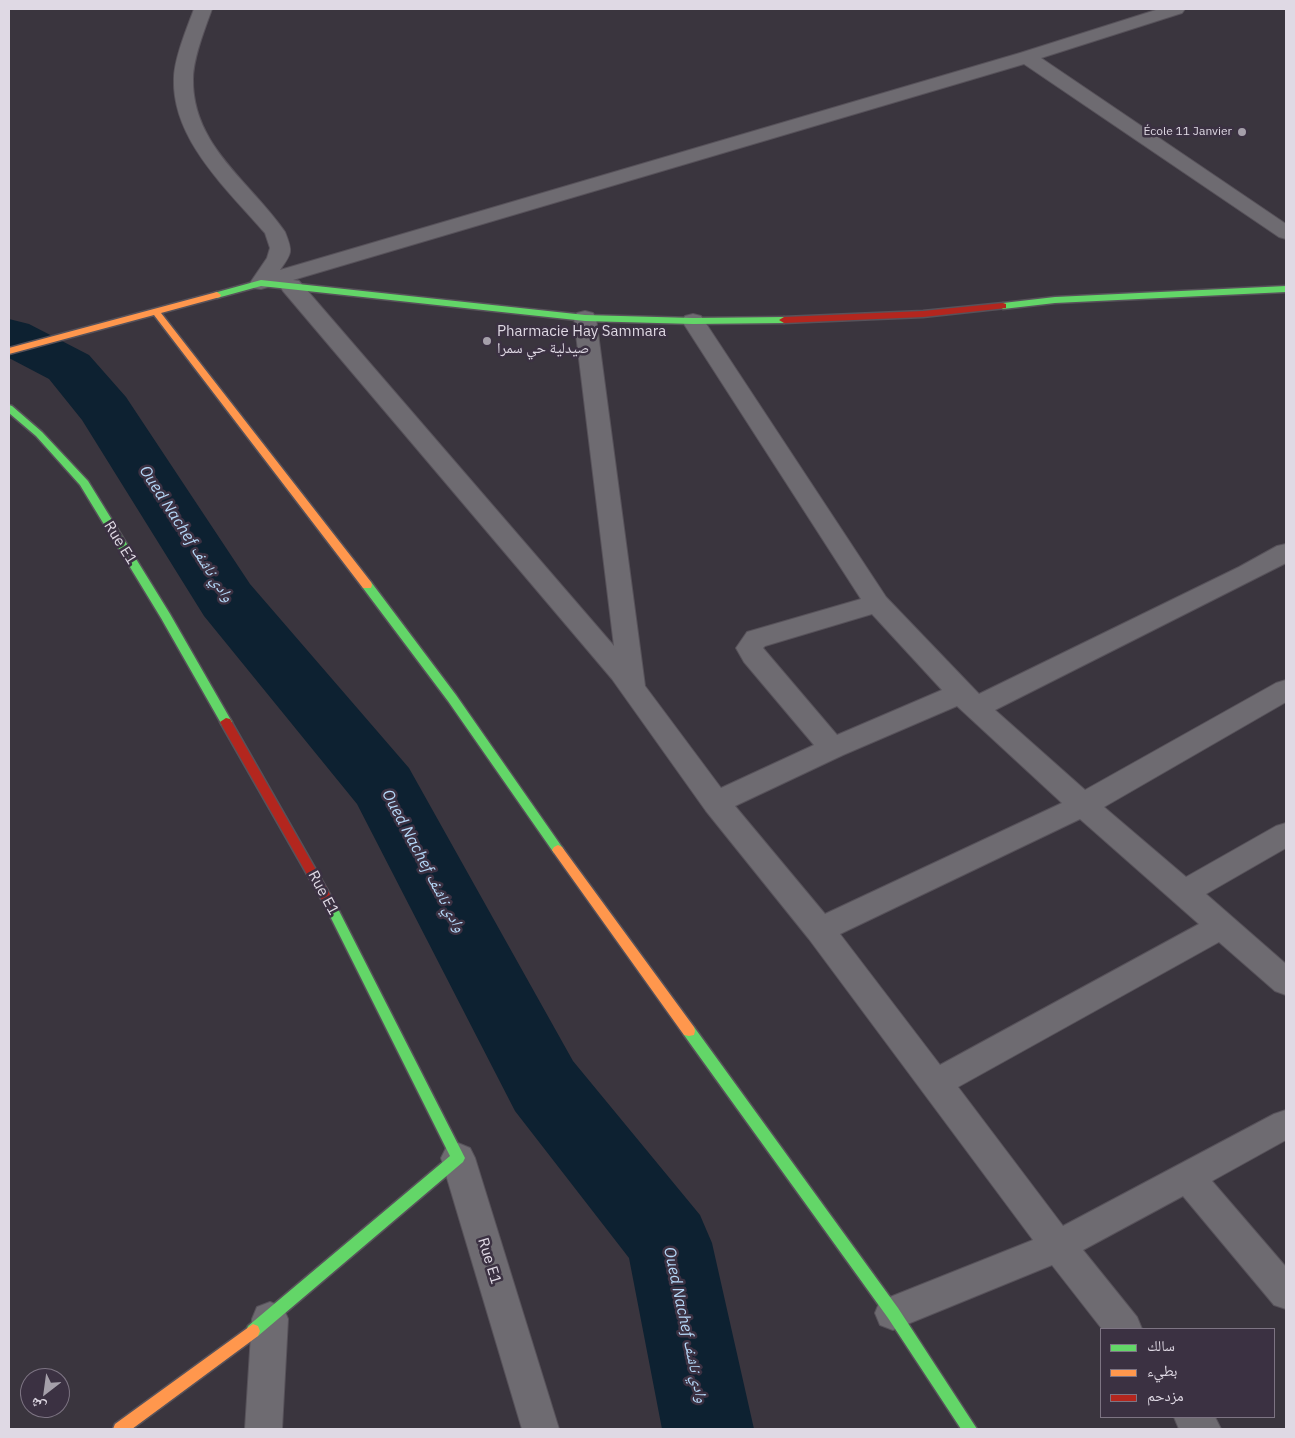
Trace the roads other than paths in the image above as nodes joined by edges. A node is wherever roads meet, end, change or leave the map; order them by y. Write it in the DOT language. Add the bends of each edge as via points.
graph roads {
  1 [pos="203,9"];
  2 [pos="1176,9"];
  3 [pos="1027,57"];
  4 [pos="1286,234"];
  5 [pos="261,283"];
  6 [pos="291,286"];
  7 [pos="1286,289"];
  8 [pos="156,312"];
  9 [pos="585,318"];
  10 [pos="693,321"];
  11 [pos="9,351"];
  12 [pos="9,408"];
  13 [pos="1286,552"];
  14 [pos="877,603"];
  15 [pos="632,688"];
  16 [pos="1286,690"];
  17 [pos="967,701"];
  18 [pos="833,748"];
  19 [pos="716,803"];
  20 [pos="1083,805"];
  21 [pos="1286,834"];
  22 [pos="1184,893"];
  23 [pos="1222,926"];
  24 [pos="820,930"];
  25 [pos="1286,982"];
  26 [pos="936,1083"];
  27 [pos="1286,1124"];
  28 [pos="458,1158"];
  29 [pos="1187,1176"];
  30 [pos="1058,1246"];
  31 [pos="1286,1293"];
  32 [pos="892,1313"];
  33 [pos="270,1319"];
  34 [pos="1123,1328"];
  35 [pos="1193,1418"];
  36 [pos="120,1429"];
  37 [pos="263,1429"];
  38 [pos="541,1429"];
  39 [pos="970,1429"];
  40 [pos="1202,1429"];
  1 -- 5 [label="street" via="183,78 187,113 202,146 275,232 281,248"];
  2 -- 3 [label="street"];
  3 -- 4 [label="street"];
  3 -- 5 [label="street"];
  5 -- 6 [label="street"];
  5 -- 8 [label="street"];
  6 -- 9 [label="street"];
  6 -- 15 [label="street"];
  7 -- 10 [label="street" via="1054,300 923,314 832,319"];
  8 -- 11 [label="street"];
  8 -- 32 [label="street" via="452,698"];
  9 -- 10 [label="street"];
  9 -- 15 [label="street"];
  10 -- 14 [label="street"];
  12 -- 28 [label="street, Rue E1" via="84,483 166,617 324,893"];
  13 -- 17 [label="street" via="1248,573"];
  14 -- 17 [label="street"];
  14 -- 18 [label="street" via="756,639 749,648"];
  15 -- 19 [label="street"];
  16 -- 20 [label="street"];
  17 -- 18 [label="street"];
  17 -- 20 [label="street"];
  18 -- 19 [label="street"];
  19 -- 24 [label="street"];
  20 -- 22 [label="street"];
  20 -- 24 [label="street"];
  21 -- 22 [label="street"];
  22 -- 23 [label="street"];
  23 -- 25 [label="street"];
  23 -- 26 [label="street"];
  24 -- 26 [label="street"];
  26 -- 30 [label="street"];
  27 -- 29 [label="street"];
  28 -- 33 [label="street"];
  28 -- 38 [label="street, Rue E1"];
  29 -- 30 [label="street"];
  29 -- 31 [label="street"];
  30 -- 32 [label="street"];
  30 -- 34 [label="street"];
  32 -- 39 [label="street"];
  33 -- 36 [label="street"];
  33 -- 37 [label="street"];
  35 -- 40 [label="street"];
}
